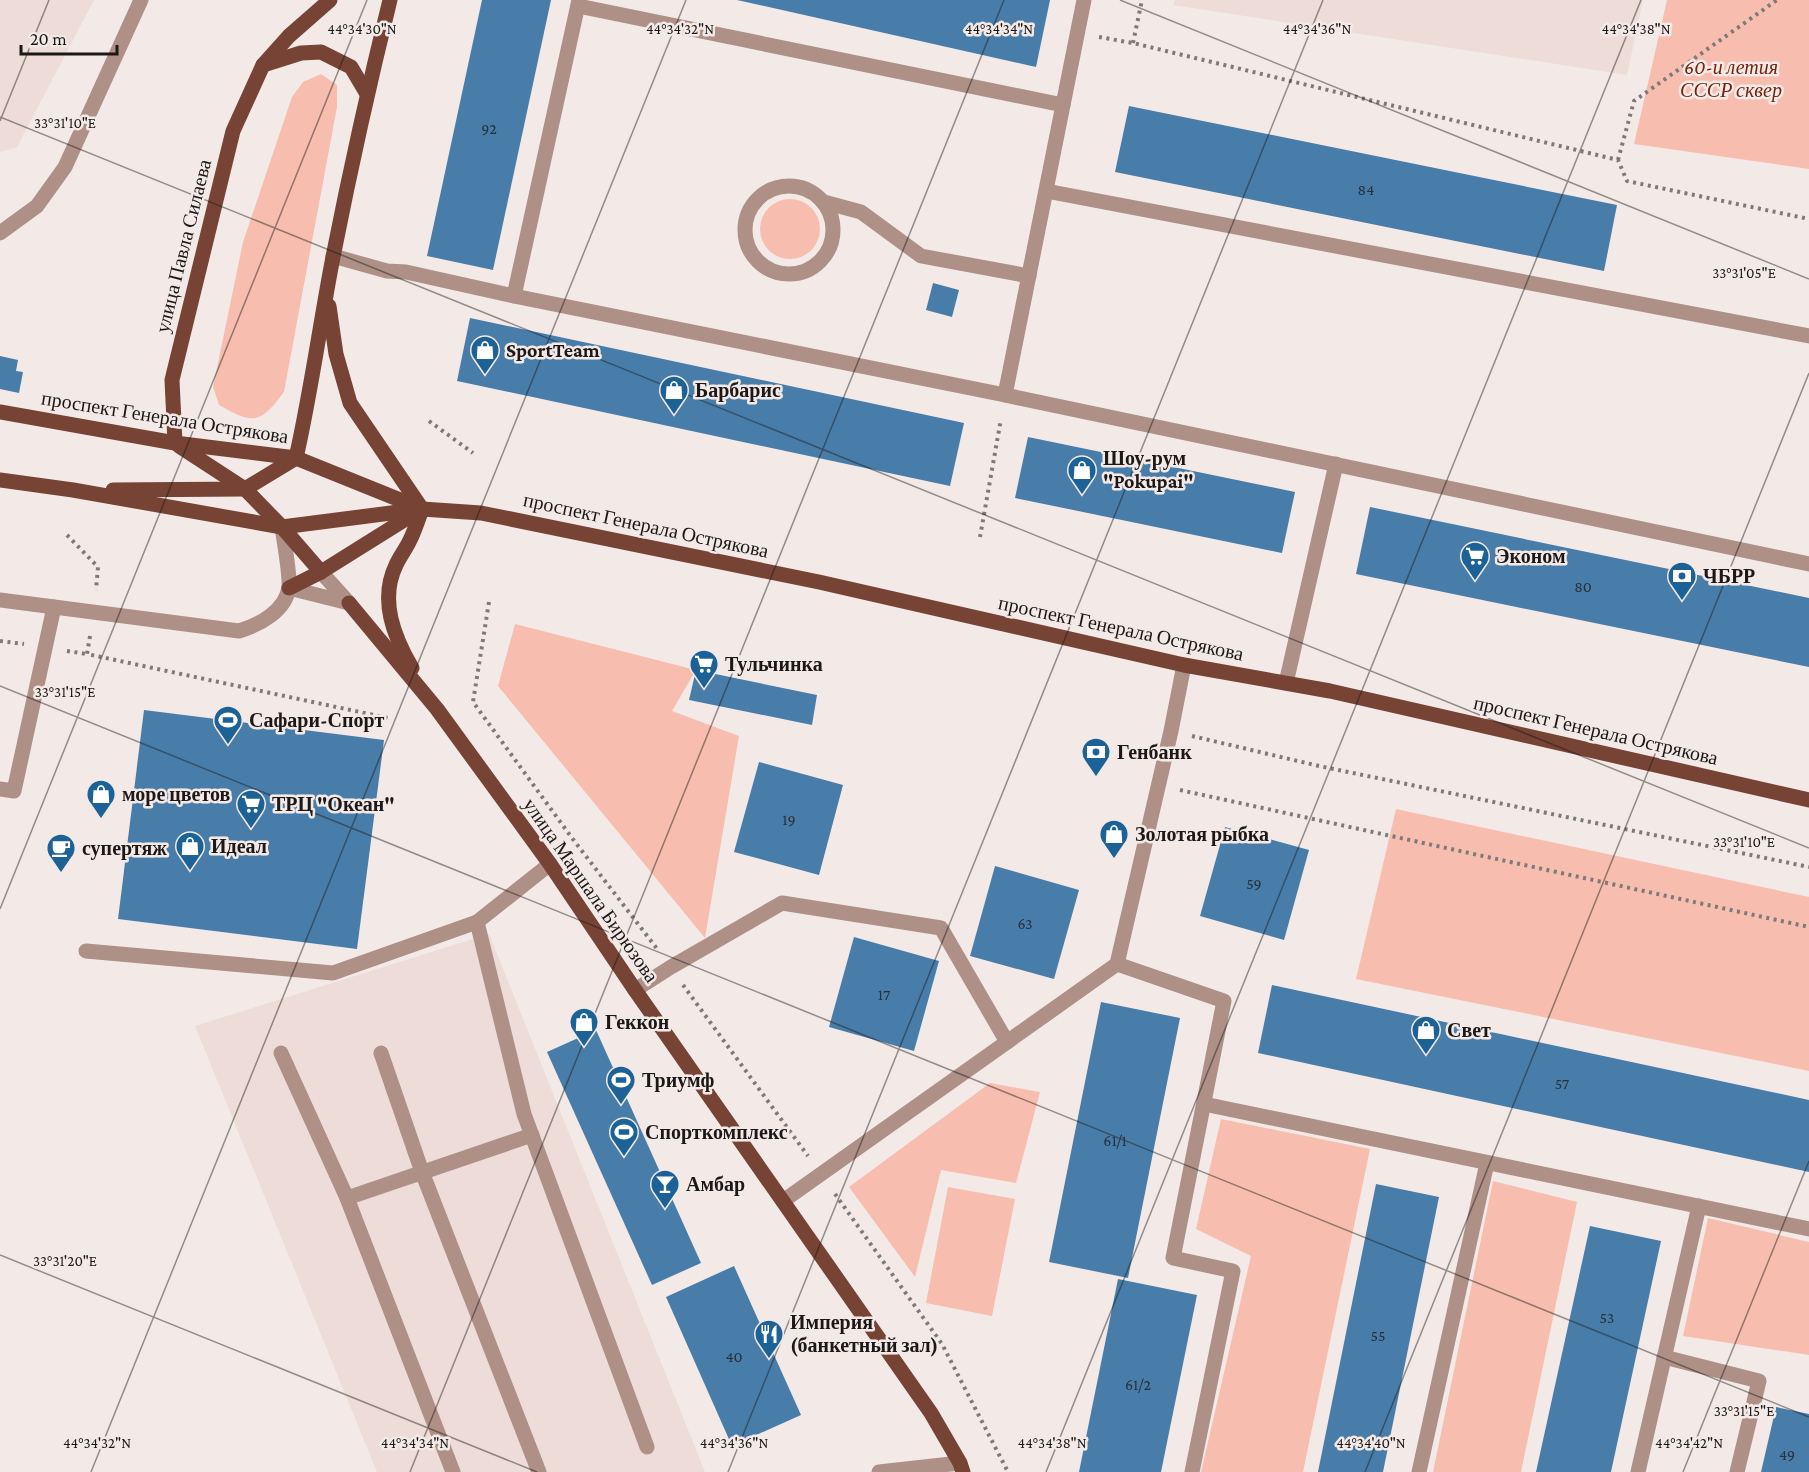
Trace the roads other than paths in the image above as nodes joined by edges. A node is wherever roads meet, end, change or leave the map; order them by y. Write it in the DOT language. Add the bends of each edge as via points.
graph roads {
  1 [pos="141,0"];
  2 [pos="330,0"];
  3 [pos="390,0"];
  4 [pos="1084,0"];
  5 [pos="579,3"];
  6 [pos="263,64"];
  7 [pos="367,94"];
  8 [pos="1063,105"];
  9 [pos="1046,191"];
  10 [pos="824,202"];
  11 [pos="0,233"];
  12 [pos="333,256"];
  13 [pos="1029,276"];
  14 [pos="327,288"];
  15 [pos="514,296"];
  16 [pos="1809,336"];
  17 [pos="1005,394"];
  18 [pos="0,412"];
  19 [pos="175,443"];
  20 [pos="296,458"];
  21 [pos="1336,464"];
  22 [pos="0,480"];
  23 [pos="245,489"];
  24 [pos="73,490"];
  25 [pos="422,509"];
  26 [pos="282,527"];
  27 [pos="1809,564"];
  28 [pos="321,572"];
  29 [pos="289,588"];
  30 [pos="0,600"];
  31 [pos="349,603"];
  32 [pos="54,607"];
  33 [pos="1184,665"];
  34 [pos="1286,683"];
  35 [pos="437,709"];
  36 [pos="0,789"];
  37 [pos="1809,800"];
  38 [pos="550,864"];
  39 [pos="477,922"];
  40 [pos="86,951"];
  41 [pos="1117,964"];
  42 [pos="635,990"];
  43 [pos="1007,1042"];
  44 [pos="281,1053"];
  45 [pos="381,1053"];
  46 [pos="1204,1104"];
  47 [pos="532,1135"];
  48 [pos="1487,1162"];
  49 [pos="422,1172"];
  50 [pos="347,1198"];
  51 [pos="783,1201"];
  52 [pos="1700,1206"];
  53 [pos="1809,1229"];
  54 [pos="1664,1357"];
  55 [pos="647,1447"];
  56 [pos="961,1467"];
  57 [pos="453,1472"];
  58 [pos="539,1472"];
  59 [pos="879,1472"];
  60 [pos="1192,1472"];
  61 [pos="1419,1472"];
  62 [pos="1638,1472"];
  63 [pos="1737,1472"];
  1 -- 11 [label="street" via="65,167 37,206"];
  2 -- 6 [label="main road, улица Павла Силаева"];
  3 -- 7 [label="main road"];
  4 -- 8 [label="street"];
  5 -- 8 [label="street"];
  5 -- 15 [label="street"];
  6 -- 7 [label="main road" via="321,51 351,67"];
  6 -- 19 [label="main road, улица Павла Силаева" via="233,131 172,380"];
  7 -- 12 [label="main road"];
  8 -- 9 [label="street"];
  9 -- 13 [label="street"];
  9 -- 16 [label="street"];
  10 -- 10 [label="street" via="834,229 832,243 814,266 801,273 772,271 750,251 746,237 750,208 771,189 800,186"];
  10 -- 13 [label="street" via="861,212 921,256"];
  12 -- 14 [label="main road"];
  12 -- 15 [label="street"];
  13 -- 17 [label="street"];
  14 -- 20 [label="main road" via="310,398"];
  14 -- 25 [label="main road" via="336,354 350,403"];
  15 -- 17 [label="street"];
  17 -- 21 [label="street"];
  18 -- 19 [label="main road, проспект Генерала Острякова"];
  19 -- 20 [label="main road, проспект Генерала Острякова"];
  19 -- 23 [label="main road, улица Маршала Бирюзова"];
  20 -- 23 [label="main road"];
  20 -- 25 [label="main road, проспект Генерала Острякова"];
  21 -- 27 [label="street"];
  21 -- 34 [label="street"];
  22 -- 24 [label="main road, проспект Генерала Острякова"];
  23 -- 24 [label="main road"];
  23 -- 26 [label="main road, улица Маршала Бирюзова"];
  24 -- 26 [label="main road, проспект Генерала Острякова"];
  25 -- 26 [label="main road, проспект Генерала Острякова"];
  25 -- 28 [label="main road"];
  25 -- 33 [label="main road, проспект Генерала Острякова" via="481,513 819,582"];
  25 -- 35 [label="main road" via="395,566 388,594 391,623 402,650"];
  26 -- 28 [label="main road, улица Маршала Бирюзова"];
  26 -- 29 [label="street"];
  28 -- 29 [label="main road"];
  28 -- 31 [label="street, улица Маршала Бирюзова"];
  29 -- 31 [label="street"];
  29 -- 32 [label="street" via="270,617 239,631"];
  30 -- 32 [label="street"];
  31 -- 35 [label="main road, улица Маршала Бирюзова"];
  32 -- 36 [label="street" via="14,791"];
  33 -- 34 [label="main road, проспект Генерала Острякова"];
  33 -- 41 [label="street"];
  34 -- 37 [label="main road, проспект Генерала Острякова"];
  35 -- 38 [label="main road, улица Маршала Бирюзова"];
  38 -- 39 [label="street"];
  38 -- 42 [label="main road, улица Маршала Бирюзова"];
  39 -- 40 [label="street" via="333,974"];
  39 -- 47 [label="street"];
  41 -- 43 [label="street"];
  41 -- 46 [label="street" via="1224,1001"];
  42 -- 43 [label="street" via="782,903 941,928"];
  42 -- 51 [label="main road, улица Маршала Бирюзова"];
  43 -- 51 [label="street"];
  44 -- 50 [label="street"];
  45 -- 49 [label="street"];
  46 -- 48 [label="street"];
  46 -- 60 [label="street" via="1173,1258 1233,1271"];
  47 -- 49 [label="street"];
  47 -- 55 [label="street"];
  48 -- 52 [label="street"];
  48 -- 61 [label="street"];
  49 -- 50 [label="street"];
  49 -- 58 [label="street"];
  50 -- 57 [label="street"];
  51 -- 56 [label="main road, улица Маршала Бирюзова" via="931,1413"];
  52 -- 53 [label="street"];
  52 -- 54 [label="street"];
  54 -- 62 [label="street"];
  54 -- 63 [label="street" via="1759,1381"];
  56 -- 59 [label="street"];
}
